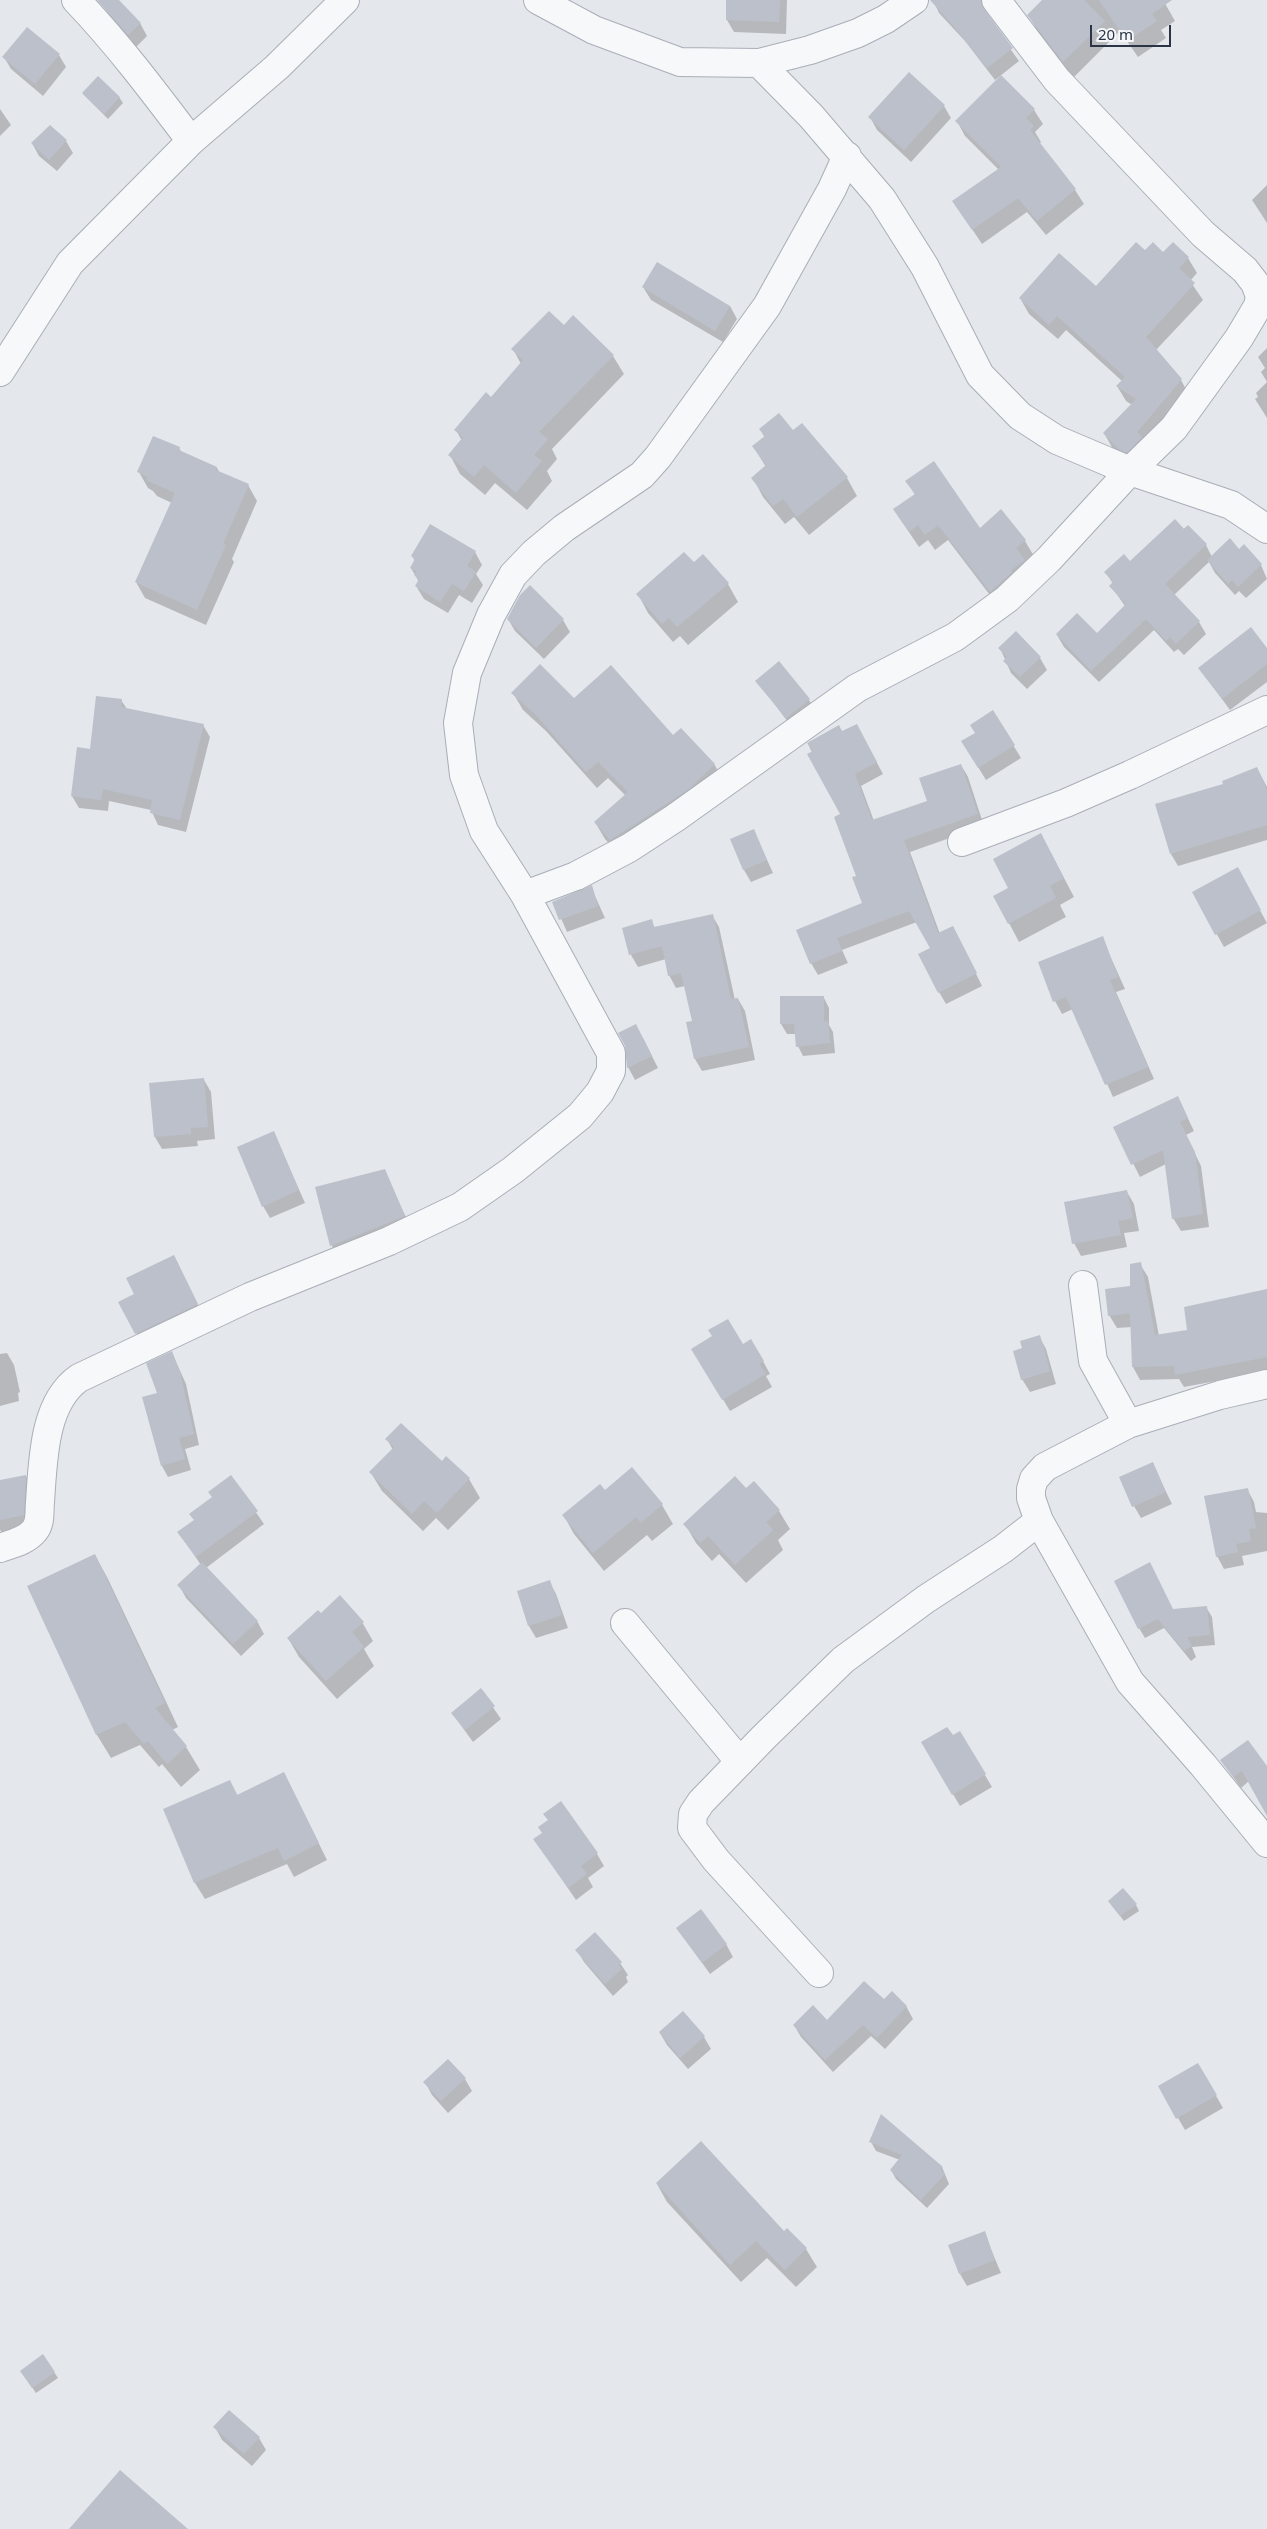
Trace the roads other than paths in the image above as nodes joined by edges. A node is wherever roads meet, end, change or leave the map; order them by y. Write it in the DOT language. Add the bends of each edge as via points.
graph roads {
  1 [pos="76,0"];
  2 [pos="345,0"];
  3 [pos="538,0"];
  4 [pos="914,0"];
  5 [pos="996,0"];
  6 [pos="759,63"];
  7 [pos="190,141"];
  8 [pos="847,156"];
  9 [pos="0,372"];
  10 [pos="1130,472"];
  11 [pos="1267,530"];
  12 [pos="1267,710"];
  13 [pos="962,842"];
  14 [pos="525,895"];
  15 [pos="1084,1285"];
  16 [pos="1267,1384"];
  17 [pos="1128,1424"];
  18 [pos="1039,1521"];
  19 [pos="0,1548"];
  20 [pos="625,1623"];
  21 [pos="740,1762"];
  22 [pos="1267,1843"];
  23 [pos="819,1973"];
  1 -- 7 [label="street" via="153,90"];
  2 -- 7 [label="street" via="277,67"];
  3 -- 6 [label="street" via="594,30 680,62"];
  4 -- 6 [label="street" via="858,33"];
  5 -- 10 [label="street" via="1057,80 1203,234 1245,270 1256,283 1260,296 1258,306 1239,338 1174,428"];
  6 -- 8 [label="street"];
  7 -- 9 [label="street" via="70,263"];
  8 -- 10 [label="street" via="882,199 916,252 980,375 1020,416 1057,440"];
  8 -- 14 [label="street" via="767,306 658,458 642,475 564,528 534,553 512,575 491,615 467,673 458,723 464,775 484,831"];
  10 -- 11 [label="street" via="1231,505"];
  10 -- 14 [label="street" via="1007,599 955,637 858,688 629,848 576,876"];
  12 -- 13 [label="street" via="1066,803"];
  14 -- 19 [label="street" via="610,1053 610,1071 600,1092 580,1116 513,1170 460,1207 389,1241 250,1298 66,1386 45,1443 38,1524 26,1538"];
  15 -- 17 [label="street" via="1093,1361"];
  16 -- 17 [label="street"];
  17 -- 18 [label="street" via="1039,1473 1031,1489 1031,1498"];
  18 -- 21 [label="street" via="843,1660"];
  18 -- 22 [label="street" via="1130,1682"];
  20 -- 21 [label="street"];
  21 -- 23 [label="street" via="696,1809 692,1828 716,1860"];
}
